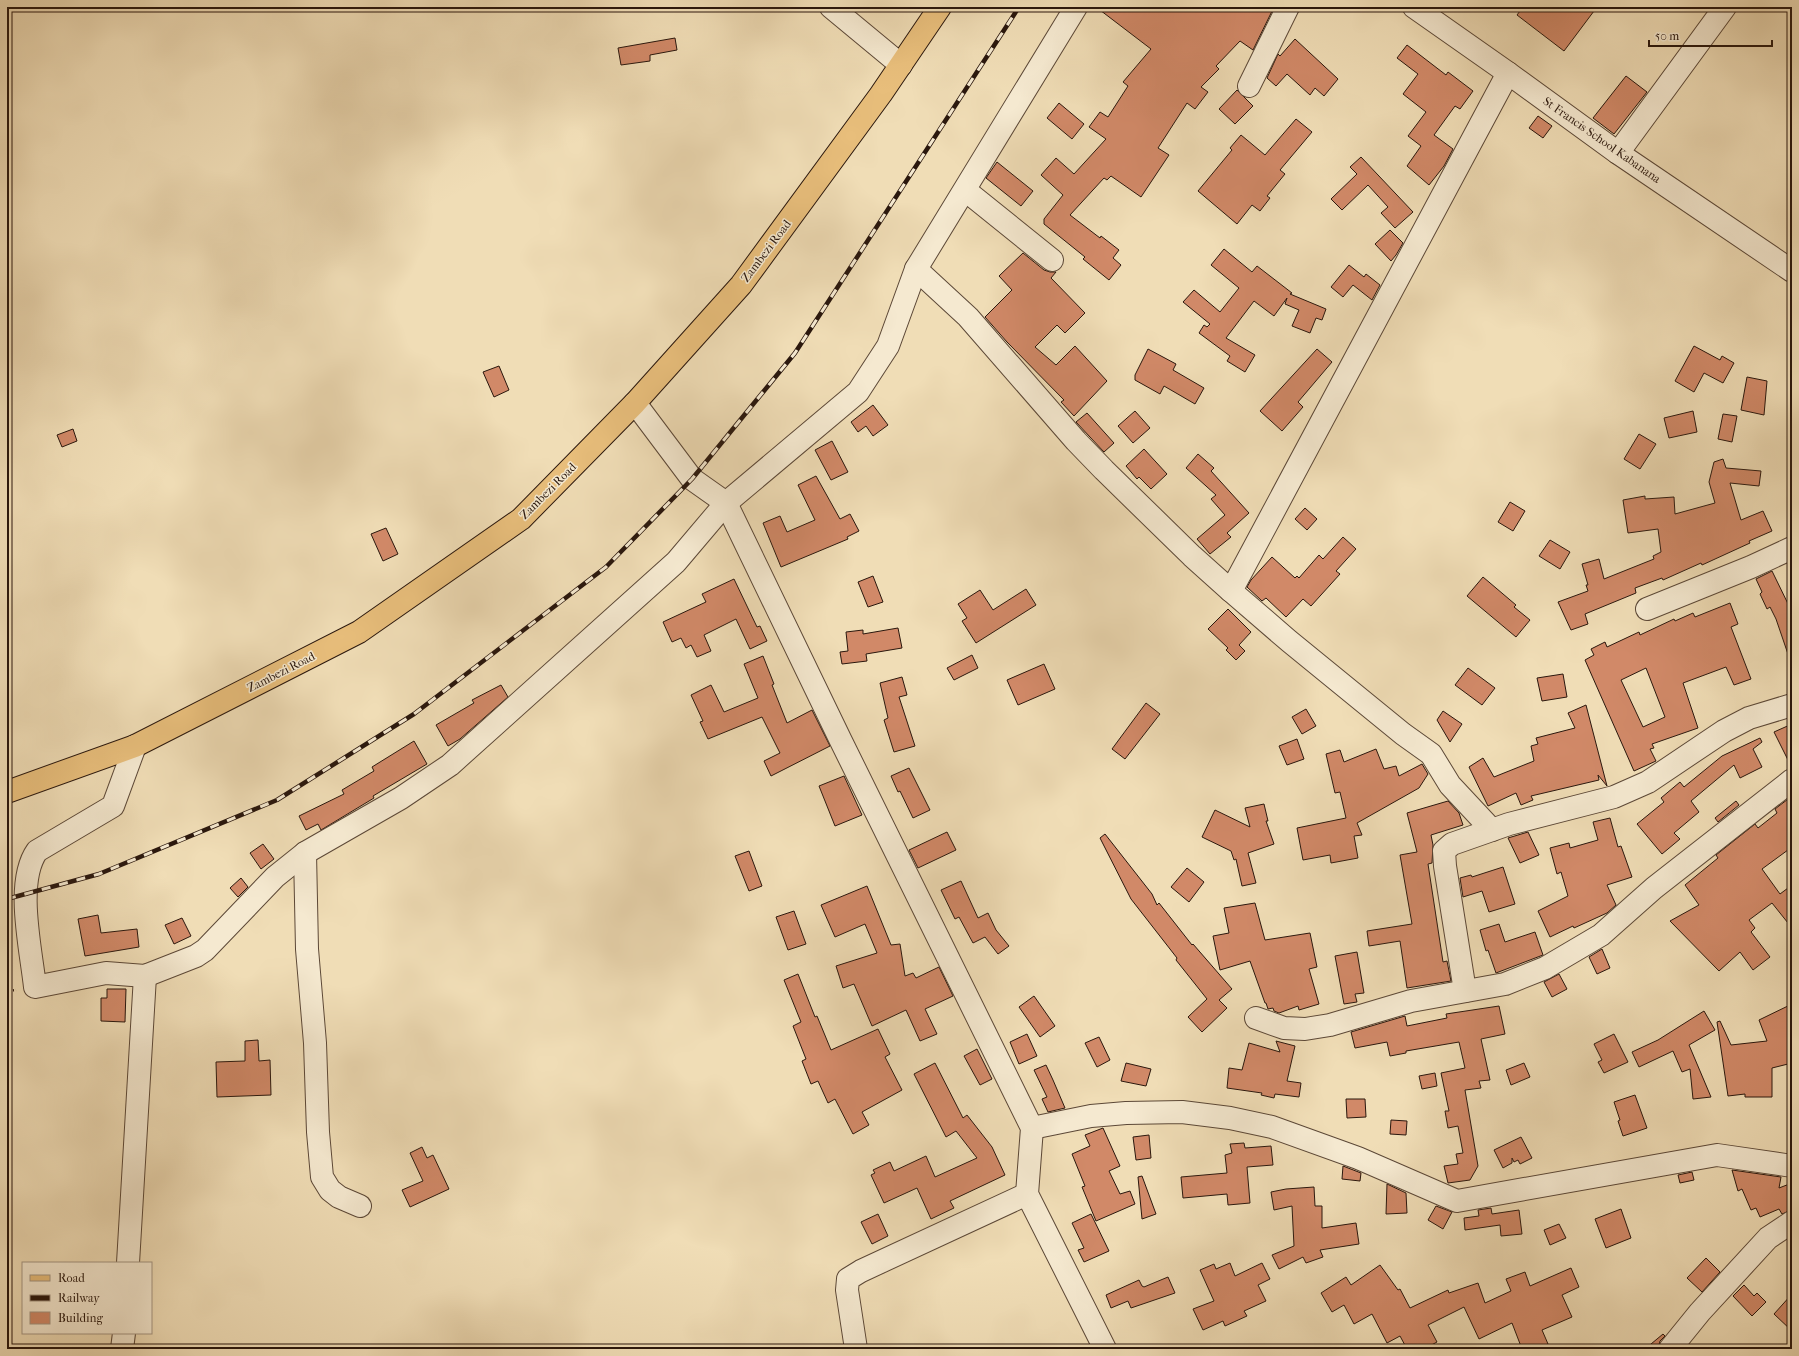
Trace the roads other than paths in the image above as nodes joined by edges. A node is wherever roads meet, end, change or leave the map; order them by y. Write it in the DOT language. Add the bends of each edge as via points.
graph roads {
  1 [pos="831,7"];
  2 [pos="940,7"];
  3 [pos="1076,7"];
  4 [pos="1288,7"];
  5 [pos="1414,7"];
  6 [pos="1725,7"];
  7 [pos="901,65"];
  8 [pos="1508,73"];
  9 [pos="1249,86"];
  10 [pos="1618,153"];
  11 [pos="965,190"];
  12 [pos="1052,260"];
  13 [pos="916,269"];
  14 [pos="1792,271"];
  15 [pos="635,403"];
  16 [pos="726,503"];
  17 [pos="1792,548"];
  18 [pos="1231,590"];
  19 [pos="1647,609"];
  20 [pos="1792,705"];
  21 [pos="135,746"];
  22 [pos="1792,780"];
  23 [pos="7,792"];
  24 [pos="1492,830"];
  25 [pos="305,853"];
  26 [pos="145,976"];
  27 [pos="1465,991"];
  28 [pos="1256,1018"];
  29 [pos="1032,1128"];
  30 [pos="1792,1166"];
  31 [pos="1027,1194"];
  32 [pos="360,1206"];
  33 [pos="1792,1222"];
  34 [pos="128,1262"];
  35 [pos="124,1334"];
  36 [pos="122,1349"];
  37 [pos="856,1349"];
  38 [pos="1105,1349"];
  39 [pos="1670,1349"];
  1 -- 7 [label="street"];
  2 -- 7 [label="main road, Zambezi Road"];
  3 -- 11 [label="street"];
  4 -- 9 [label="street"];
  5 -- 8 [label="street, St Francis School Kabanana"];
  6 -- 10 [label="street"];
  7 -- 15 [label="main road, Zambezi Road" via="741,285"];
  8 -- 10 [label="street, St Francis School Kabanana"];
  8 -- 18 [label="street"];
  10 -- 14 [label="street, St Francis School Kabanana"];
  11 -- 12 [label="street"];
  11 -- 13 [label="street"];
  13 -- 16 [label="street" via="888,346 858,392"];
  13 -- 18 [label="street" via="968,317 1104,470 1192,556"];
  15 -- 16 [label="street" via="692,479"];
  15 -- 21 [label="main road, Zambezi Road" via="521,519 359,632"];
  16 -- 25 [label="street" via="676,562 450,765 401,798"];
  16 -- 29 [label="street"];
  17 -- 19 [label="street"];
  18 -- 24 [label="street" via="1290,641 1431,754 1450,785"];
  20 -- 24 [label="street" via="1749,718 1724,731 1648,782 1626,792"];
  21 -- 23 [label="main road, Zambezi Road"];
  21 -- 26 [label="street" via="113,806 37,851 31,860 25,896 35,987 106,973"];
  22 -- 27 [label="street" via="1654,888 1601,935 1527,976 1505,984"];
  24 -- 27 [label="street" via="1452,844 1444,851 1444,866"];
  25 -- 26 [label="street" via="275,877 205,950"];
  25 -- 32 [label="street" via="307,949 322,1177 330,1190"];
  26 -- 34 [label="street"];
  27 -- 28 [label="street" via="1411,1001 1349,1020 1304,1029 1284,1028"];
  29 -- 30 [label="street" via="1091,1116 1126,1113 1182,1112 1230,1118 1272,1127 1350,1156 1457,1201 1717,1155"];
  29 -- 31 [label="street"];
  31 -- 37 [label="street" via="848,1279 847,1290"];
  31 -- 38 [label="street"];
  33 -- 39 [label="street" via="1768,1238"];
  35 -- 36 [label="street"];
}
